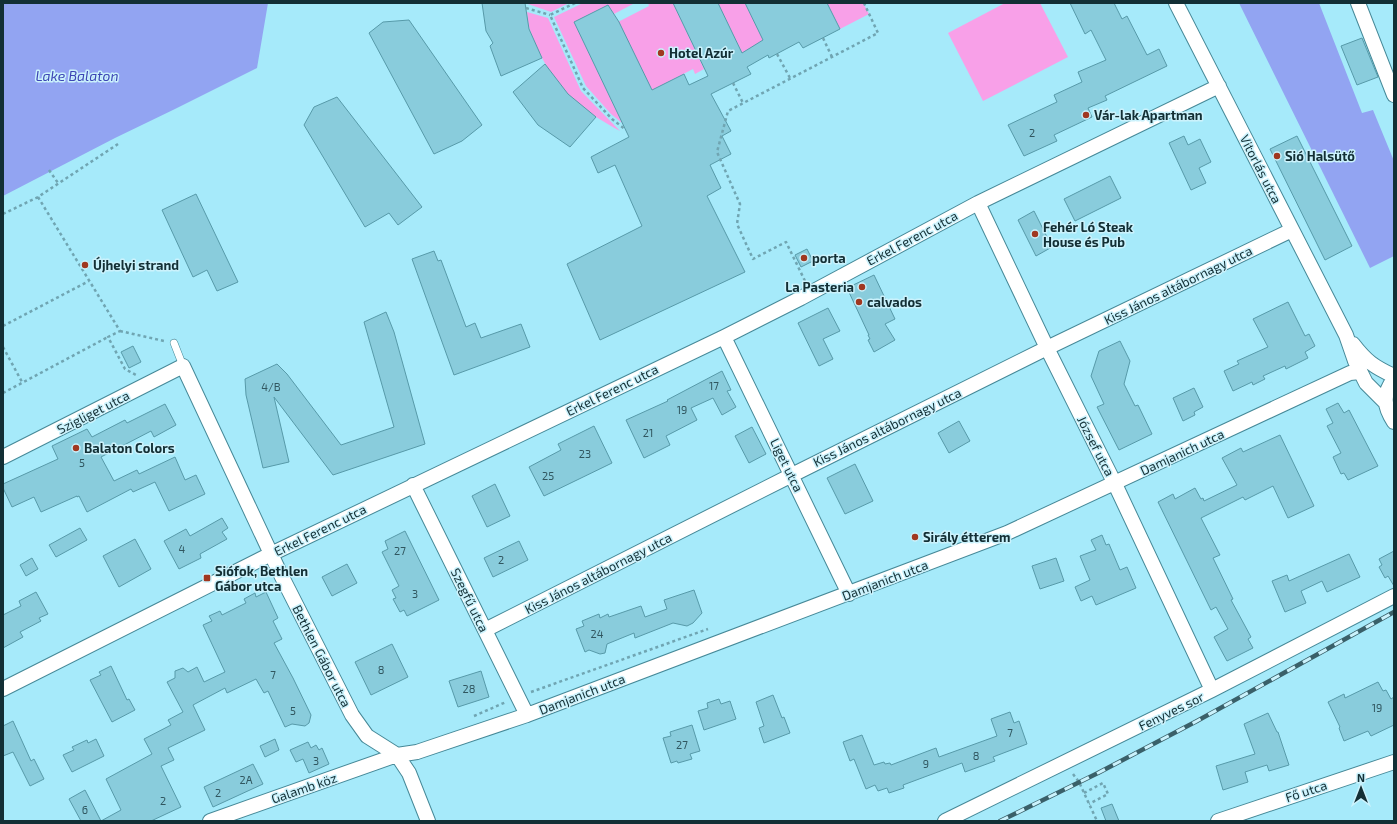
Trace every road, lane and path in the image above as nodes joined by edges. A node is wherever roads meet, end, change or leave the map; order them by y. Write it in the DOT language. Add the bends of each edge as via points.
graph roads {
  1 [pos="575,3"];
  2 [pos="864,3"];
  3 [pos="1176,3"];
  4 [pos="1358,3"];
  5 [pos="526,8"];
  6 [pos="550,15"];
  7 [pos="823,38"];
  8 [pos="777,54"];
  9 [pos="832,57"];
  10 [pos="790,78"];
  11 [pos="733,83"];
  12 [pos="1219,86"];
  13 [pos="1394,95"];
  14 [pos="743,103"];
  15 [pos="626,130"];
  16 [pos="118,144"];
  17 [pos="49,170"];
  18 [pos="58,183"];
  19 [pos="38,196"];
  20 [pos="978,203"];
  21 [pos="3,214"];
  22 [pos="1292,230"];
  23 [pos="89,281"];
  24 [pos="811,292"];
  25 [pos="3,326"];
  26 [pos="120,331"];
  27 [pos="1346,335"];
  28 [pos="108,337"];
  29 [pos="724,337"];
  30 [pos="174,343"];
  31 [pos="3,347"];
  32 [pos="1047,348"];
  33 [pos="183,366"];
  34 [pos="1360,372"];
  35 [pos="1394,376"];
  36 [pos="1394,379"];
  37 [pos="22,382"];
  38 [pos="151,383"];
  39 [pos="3,393"];
  40 [pos="1386,403"];
  41 [pos="1394,421"];
  42 [pos="3,457"];
  43 [pos="792,475"];
  44 [pos="1115,484"];
  45 [pos="413,485"];
  46 [pos="271,554"];
  47 [pos="849,594"];
  48 [pos="1394,596"];
  49 [pos="710,629"];
  50 [pos="485,630"];
  51 [pos="3,689"];
  52 [pos="1212,690"];
  53 [pos="517,697"];
  54 [pos="527,715"];
  55 [pos="468,719"];
  56 [pos="397,755"];
  57 [pos="1065,762"];
  58 [pos="1394,762"];
  59 [pos="1084,793"];
  60 [pos="1089,804"];
  61 [pos="210,821"];
  62 [pos="428,821"];
  63 [pos="945,821"];
  64 [pos="1097,821"];
  65 [pos="1218,821"];
  1 -- 6 [label="path"];
  2 -- 9 [label="path" via="878,32"];
  3 -- 12 [label="street, Vitorlás utca"];
  4 -- 13 [label="street"];
  5 -- 6 [label="path"];
  6 -- 15 [label="path" via="583,88"];
  7 -- 9 [label="path"];
  8 -- 10 [label="path"];
  9 -- 10 [label="path"];
  10 -- 14 [label="path"];
  11 -- 14 [label="path"];
  12 -- 20 [label="street, Erkel Ferenc utca"];
  12 -- 22 [label="street, Vitorlás utca"];
  14 -- 24 [label="path" via="728,111 717,152 740,204 737,224 753,259 786,242"];
  16 -- 18 [label="path"];
  17 -- 18 [label="path"];
  18 -- 19 [label="path"];
  19 -- 21 [label="path"];
  19 -- 23 [label="path"];
  20 -- 24 [label="street, Erkel Ferenc utca"];
  20 -- 32 [label="street, József utca"];
  22 -- 27 [label="street, Vitorlás utca"];
  22 -- 32 [label="street, Kiss János altábornagy utca"];
  23 -- 25 [label="path"];
  23 -- 26 [label="path"];
  24 -- 29 [label="street, Erkel Ferenc utca"];
  26 -- 28 [label="path"];
  26 -- 30 [label="path"];
  27 -- 34 [label="street, Vitorlás utca"];
  27 -- 35 [label="street, Vitorlás utca" via="1363,357 1379,370"];
  28 -- 37 [label="path"];
  28 -- 38 [label="path" via="125,370"];
  29 -- 43 [label="street, Liget utca"];
  29 -- 45 [label="street, Erkel Ferenc utca"];
  30 -- 33 [label="lane"];
  31 -- 37 [label="path"];
  32 -- 43 [label="street, Kiss János altábornagy utca"];
  32 -- 44 [label="street, József utca"];
  33 -- 38 [label="street, Szigliget utca"];
  33 -- 46 [label="street, Bethlen Gábor utca"];
  34 -- 40 [label="street, Vitorlás utca" via="1366,383"];
  34 -- 44 [label="street, Damjanich utca" via="1350,373"];
  36 -- 40 [label="street" via="1386,394"];
  37 -- 39 [label="path"];
  38 -- 42 [label="street, Szigliget utca"];
  40 -- 41 [label="street, Vitorlás utca" via="1388,413"];
  43 -- 47 [label="street, Liget utca"];
  43 -- 50 [label="street, Kiss János altábornagy utca"];
  44 -- 47 [label="street, Damjanich utca" via="1007,534"];
  44 -- 52 [label="street, József utca"];
  45 -- 46 [label="street, Erkel Ferenc utca"];
  45 -- 50 [label="street, Szegfű utca"];
  46 -- 51 [label="street, Erkel Ferenc utca"];
  46 -- 56 [label="street, Bethlen Gábor utca" via="352,715 366,736"];
  47 -- 54 [label="street, Damjanich utca"];
  48 -- 52 [label="street, Fenyves sor"];
  49 -- 53 [label="path"];
  50 -- 53 [label="street, Szegfű utca"];
  52 -- 57 [label="street, Fenyves sor"];
  53 -- 54 [label="street, Szegfű utca"];
  53 -- 55 [label="path"];
  54 -- 56 [label="street, Damjanich utca" via="417,752"];
  56 -- 61 [label="street, Galamb köz"];
  56 -- 62 [label="street, Bethlen Gábor utca" via="409,773"];
  57 -- 59 [label="path"];
  57 -- 63 [label="street, Fenyves sor"];
  58 -- 65 [label="street, Fő utca"];
  59 -- 60 [label="path"];
  59 -- 60 [label="path" via="1103,783 1108,794"];
  60 -- 64 [label="path"];
}
